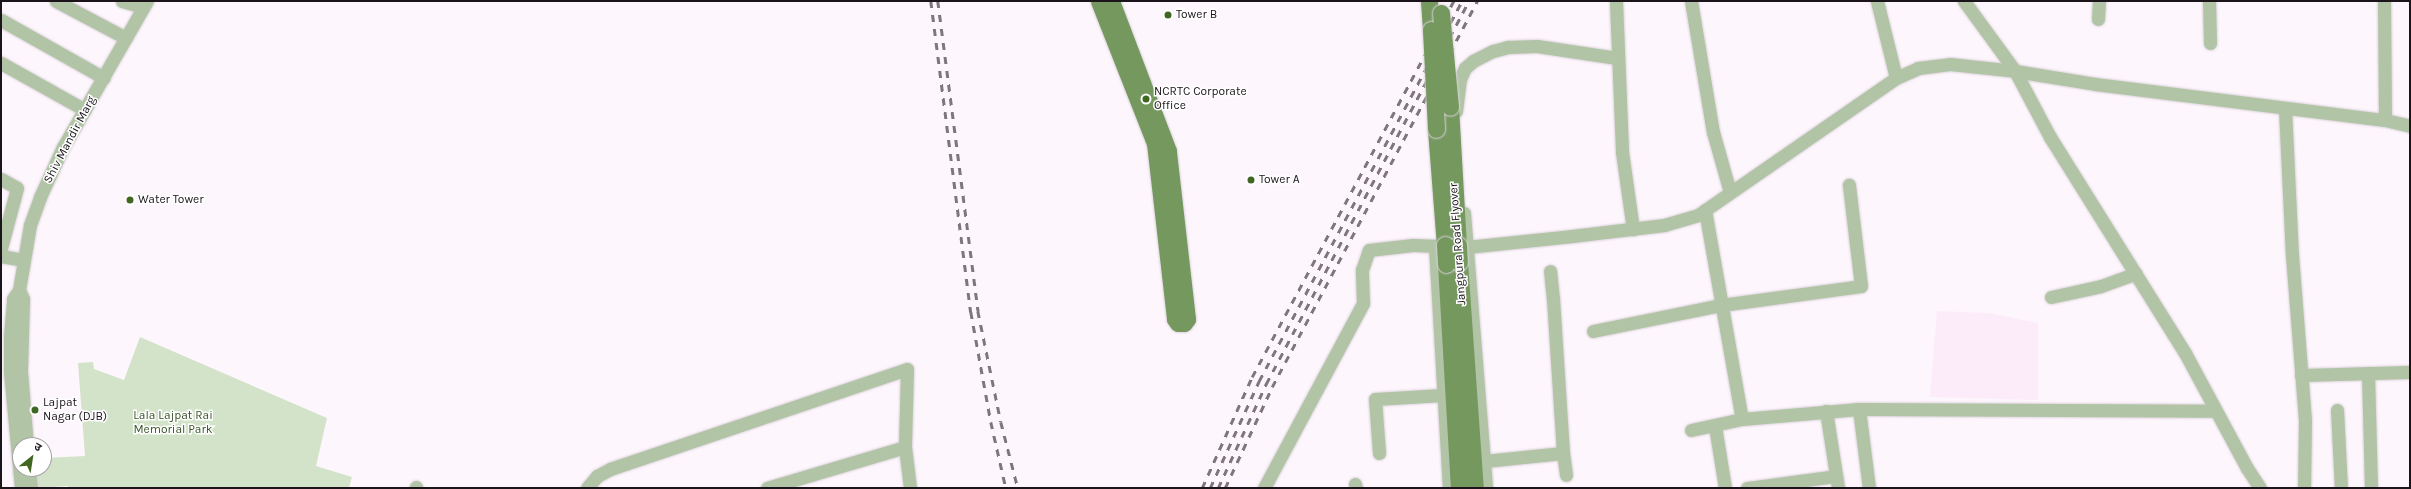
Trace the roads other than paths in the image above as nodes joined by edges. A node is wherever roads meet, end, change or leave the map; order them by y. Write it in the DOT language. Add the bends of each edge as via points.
graph roads {
  1 [pos="56,1"];
  2 [pos="122,1"];
  3 [pos="1099,1"];
  4 [pos="1112,1"];
  5 [pos="1429,1"];
  6 [pos="1441,1"];
  7 [pos="1691,1"];
  8 [pos="1877,1"];
  9 [pos="1964,1"];
  10 [pos="2099,1"];
  11 [pos="2209,1"];
  12 [pos="2384,1"];
  13 [pos="1620,2"];
  14 [pos="145,4"];
  15 [pos="2098,19"];
  16 [pos="1,20"];
  17 [pos="126,38"];
  18 [pos="2210,43"];
  19 [pos="1617,58"];
  20 [pos="1,63"];
  21 [pos="2015,71"];
  22 [pos="104,78"];
  23 [pos="1896,78"];
  24 [pos="2285,108"];
  25 [pos="85,110"];
  26 [pos="2385,120"];
  27 [pos="2410,126"];
  28 [pos="1,179"];
  29 [pos="1849,185"];
  30 [pos="1730,192"];
  31 [pos="1705,210"];
  32 [pos="1633,229"];
  33 [pos="1435,246"];
  34 [pos="1467,247"];
  35 [pos="1,248"];
  36 [pos="1,256"];
  37 [pos="23,260"];
  38 [pos="1550,271"];
  39 [pos="2136,273"];
  40 [pos="19,290"];
  41 [pos="2051,297"];
  42 [pos="1721,305"];
  43 [pos="1593,332"];
  44 [pos="2410,372"];
  45 [pos="2368,373"];
  46 [pos="2301,375"];
  47 [pos="1443,395"];
  48 [pos="1859,409"];
  49 [pos="2337,410"];
  50 [pos="1826,411"];
  51 [pos="2215,411"];
  52 [pos="1742,419"];
  53 [pos="1715,426"];
  54 [pos="1691,430"];
  55 [pos="26,437"];
  56 [pos="905,447"];
  57 [pos="1379,453"];
  58 [pos="1563,453"];
  59 [pos="1485,461"];
  60 [pos="1566,475"];
  61 [pos="30,477"];
  62 [pos="1837,482"];
  63 [pos="20,488"];
  64 [pos="31,488"];
  65 [pos="587,488"];
  66 [pos="767,488"];
  67 [pos="910,488"];
  68 [pos="1264,488"];
  69 [pos="1449,488"];
  70 [pos="1459,488"];
  71 [pos="1476,488"];
  72 [pos="1486,488"];
  73 [pos="1725,488"];
  74 [pos="1747,488"];
  75 [pos="1869,488"];
  76 [pos="2260,488"];
  77 [pos="2304,488"];
  78 [pos="2341,488"];
  79 [pos="2371,488"];
  1 -- 17 [label="street"];
  2 -- 14 [label="street"];
  3 -- 4 [label="main road" via="1154,143 1175,319 1178,323 1184,323 1187,319 1168,151"];
  5 -- 70 [label="main road, Jangpura Road Flyover, bridge"];
  6 -- 71 [label="main road, Jangpura Road Flyover, bridge"];
  7 -- 30 [label="street" via="1713,132"];
  8 -- 23 [label="street"];
  9 -- 21 [label="street"];
  10 -- 15 [label="street"];
  11 -- 18 [label="street"];
  12 -- 26 [label="street"];
  13 -- 19 [label="street"];
  14 -- 17 [label="street, Shiv Mandir Marg"];
  16 -- 22 [label="street"];
  17 -- 22 [label="street, Shiv Mandir Marg"];
  19 -- 32 [label="street" via="1624,171"];
  19 -- 34 [label="street" via="1554,48 1520,46 1493,51 1465,68 1460,79 1456,105"];
  20 -- 25 [label="street"];
  21 -- 23 [label="street" via="1950,64 1918,68"];
  21 -- 24 [label="street" via="2095,84"];
  21 -- 39 [label="street" via="2050,137"];
  22 -- 25 [label="street, Shiv Mandir Marg"];
  23 -- 30 [label="street"];
  24 -- 26 [label="street"];
  24 -- 46 [label="street"];
  25 -- 37 [label="street, Shiv Mandir Marg" via="40,197 30,225"];
  26 -- 27 [label="street"];
  28 -- 35 [label="street" via="17,188"];
  29 -- 42 [label="street" via="1860,286"];
  30 -- 31 [label="street"];
  31 -- 32 [label="street" via="1664,225"];
  31 -- 42 [label="street"];
  32 -- 34 [label="street"];
  33 -- 34 [label="street"];
  33 -- 47 [label="street"];
  33 -- 68 [label="street" via="1386,246 1369,250 1362,270 1363,303"];
  34 -- 59 [label="street"];
  36 -- 37 [label="street"];
  37 -- 40 [label="street, Shiv Mandir Marg"];
  38 -- 58 [label="street"];
  39 -- 41 [label="street" via="2101,286"];
  39 -- 51 [label="street" via="2185,353"];
  40 -- 55 [label="street, Shiv Mandir Marg" via="23,299 21,371"];
  40 -- 63 [label="street, Shiv Mandir Marg" via="13,299 10,371"];
  42 -- 43 [label="street"];
  42 -- 52 [label="street"];
  44 -- 45 [label="street"];
  45 -- 46 [label="street"];
  45 -- 79 [label="street"];
  46 -- 77 [label="street" via="2305,420"];
  47 -- 57 [label="street" via="1375,399"];
  47 -- 69 [label="street"];
  48 -- 50 [label="street"];
  48 -- 51 [label="street"];
  48 -- 75 [label="street"];
  49 -- 78 [label="street"];
  50 -- 52 [label="street"];
  50 -- 62 [label="street"];
  51 -- 76 [label="street"];
  52 -- 53 [label="street"];
  53 -- 54 [label="street"];
  53 -- 73 [label="street"];
  56 -- 65 [label="street" via="907,369 610,469 597,476"];
  56 -- 66 [label="street"];
  56 -- 67 [label="street"];
  58 -- 59 [label="street"];
  58 -- 60 [label="street"];
  59 -- 72 [label="street"];
  61 -- 64 [label="street"];
  62 -- 74 [label="street"];
}
